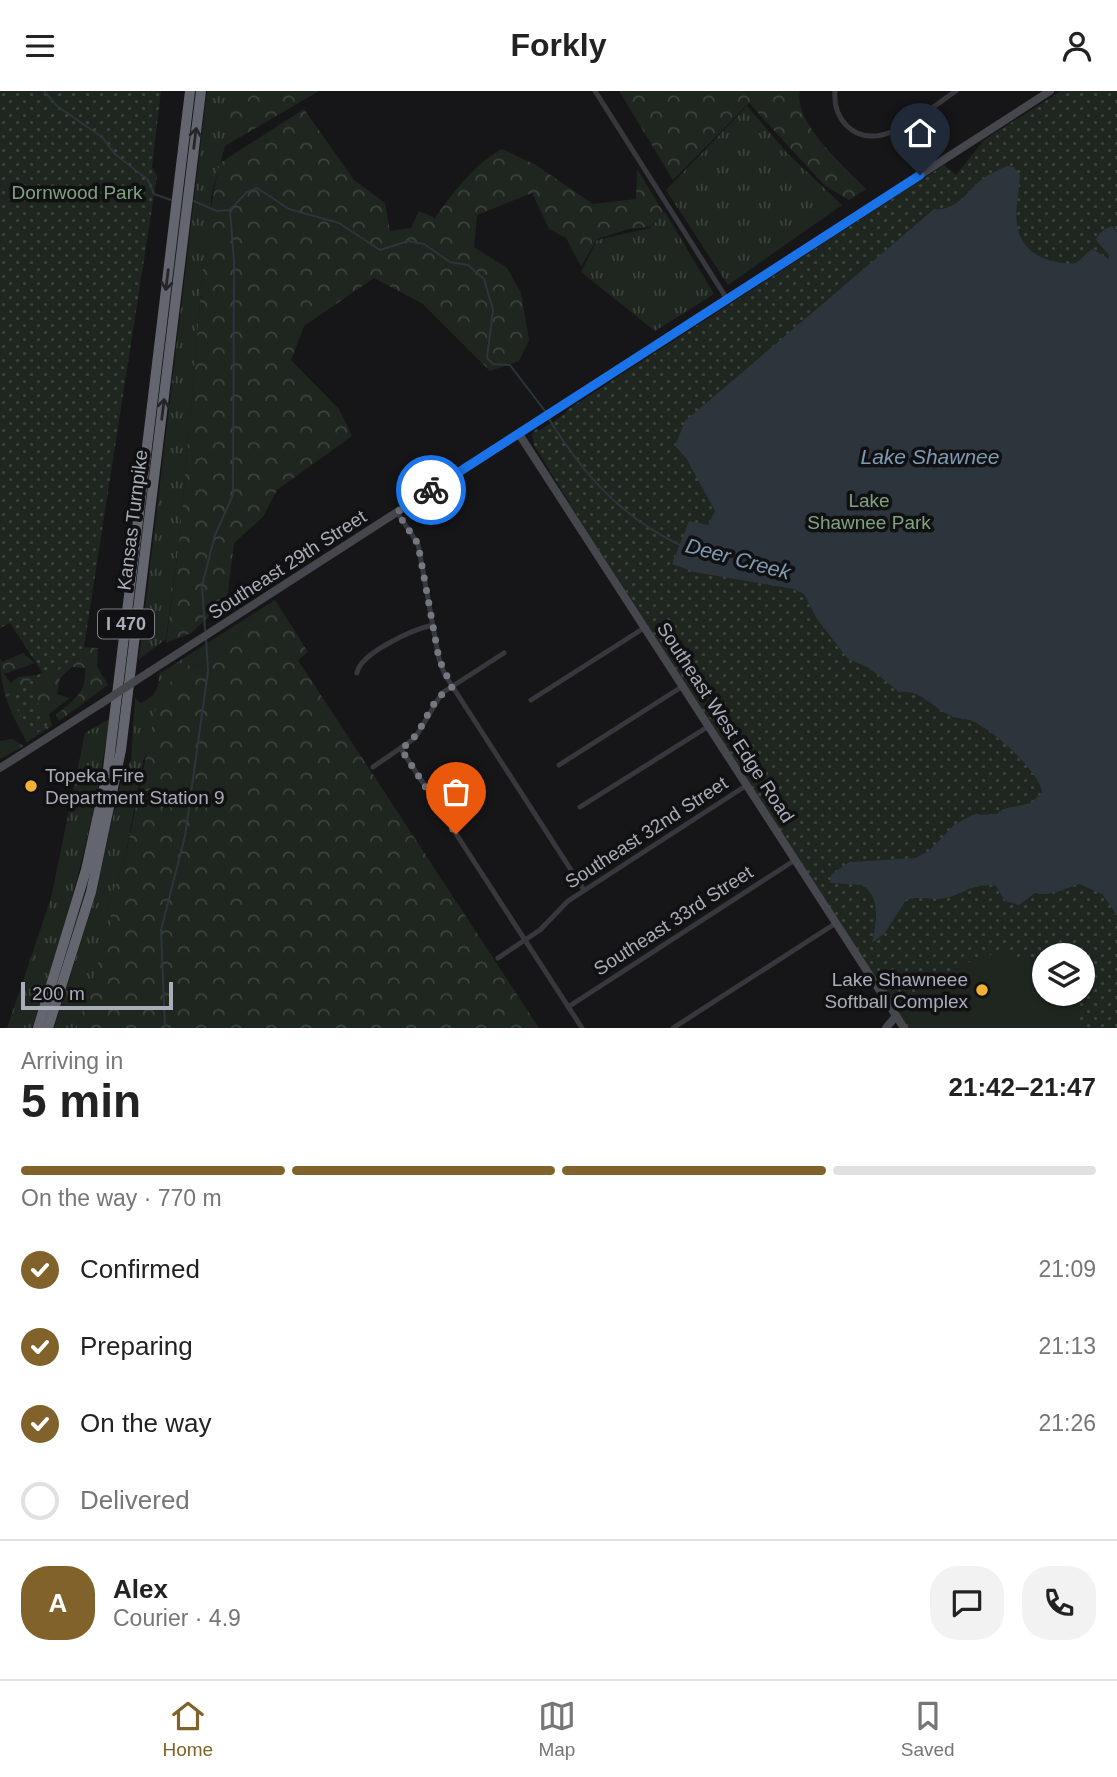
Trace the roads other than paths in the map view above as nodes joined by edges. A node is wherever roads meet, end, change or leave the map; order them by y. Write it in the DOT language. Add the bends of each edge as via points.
graph roads {
  1 [pos="190,91"];
  2 [pos="201,91"];
  3 [pos="595,91"];
  4 [pos="835,91"];
  5 [pos="956,91"];
  6 [pos="1044,92"];
  7 [pos="184,184"];
  8 [pos="180,214"];
  9 [pos="727,299"];
  10 [pos="519,434"];
  11 [pos="397,512"];
  12 [pos="433,625"];
  13 [pos="648,629"];
  14 [pos="504,653"];
  15 [pos="357,673"];
  16 [pos="683,686"];
  17 [pos="452,687"];
  18 [pos="531,701"];
  19 [pos="709,726"];
  20 [pos="401,749"];
  21 [pos="559,765"];
  22 [pos="373,767"];
  23 [pos="0,768"];
  24 [pos="747,785"];
  25 [pos="580,807"];
  26 [pos="795,860"];
  27 [pos="584,890"];
  28 [pos="836,923"];
  29 [pos="525,940"];
  30 [pos="498,958"];
  31 [pos="568,1007"];
  32 [pos="896,1016"];
  33 [pos="38,1028"];
  34 [pos="48,1028"];
  35 [pos="582,1028"];
  36 [pos="673,1028"];
  37 [pos="886,1028"];
  38 [pos="904,1028"];
  1 -- 7 [label="highway, Kansas Turnpike / I 470"];
  7 -- 2 [label="highway, Kansas Turnpike / I 470, one-way"];
  3 -- 9 [label="street"];
  4 -- 5 [label="street" via="835,107 845,124 866,137 886,135"];
  6 -- 9 [label="main road, Southeast 29th Street"];
  7 -- 8 [label="highway, Kansas Turnpike / I 470"];
  8 -- 33 [label="highway, Kansas Turnpike / I 470, one-way" via="105,782 77,902"];
  34 -- 8 [label="highway, Kansas Turnpike / I 470, one-way" via="91,892 115,786"];
  9 -- 10 [label="main road, Southeast 29th Street"];
  10 -- 11 [label="main road, Southeast 29th Street"];
  10 -- 13 [label="main road, Southeast West Edge Road"];
  11 -- 12 [label="street" via="418,544"];
  11 -- 23 [label="main road, Southeast 29th Street, bridge"];
  12 -- 15 [label="street" via="404,635 362,661"];
  12 -- 17 [label="street" via="439,659"];
  13 -- 16 [label="main road, Southeast West Edge Road"];
  13 -- 18 [label="street" via="642,627"];
  14 -- 17 [label="street"];
  16 -- 19 [label="main road, Southeast West Edge Road"];
  16 -- 21 [label="street"];
  17 -- 20 [label="street" via="435,700 420,733"];
  17 -- 27 [label="street"];
  19 -- 24 [label="main road, Southeast West Edge Road"];
  19 -- 25 [label="street"];
  20 -- 22 [label="street"];
  20 -- 29 [label="street"];
  24 -- 26 [label="main road, Southeast West Edge Road"];
  24 -- 27 [label="street, Southeast 32nd Street"];
  26 -- 28 [label="main road, Southeast West Edge Road"];
  26 -- 31 [label="street, Southeast 33rd Street"];
  27 -- 29 [label="street, Southeast 32nd Street"];
  28 -- 32 [label="main road, Southeast West Edge Road"];
  28 -- 36 [label="street"];
  29 -- 30 [label="street, Southeast 32nd Street"];
  29 -- 31 [label="street"];
  31 -- 35 [label="street"];
  32 -- 37 [label="main road"];
  32 -- 38 [label="main road, Southeast West Edge Road"];
}
